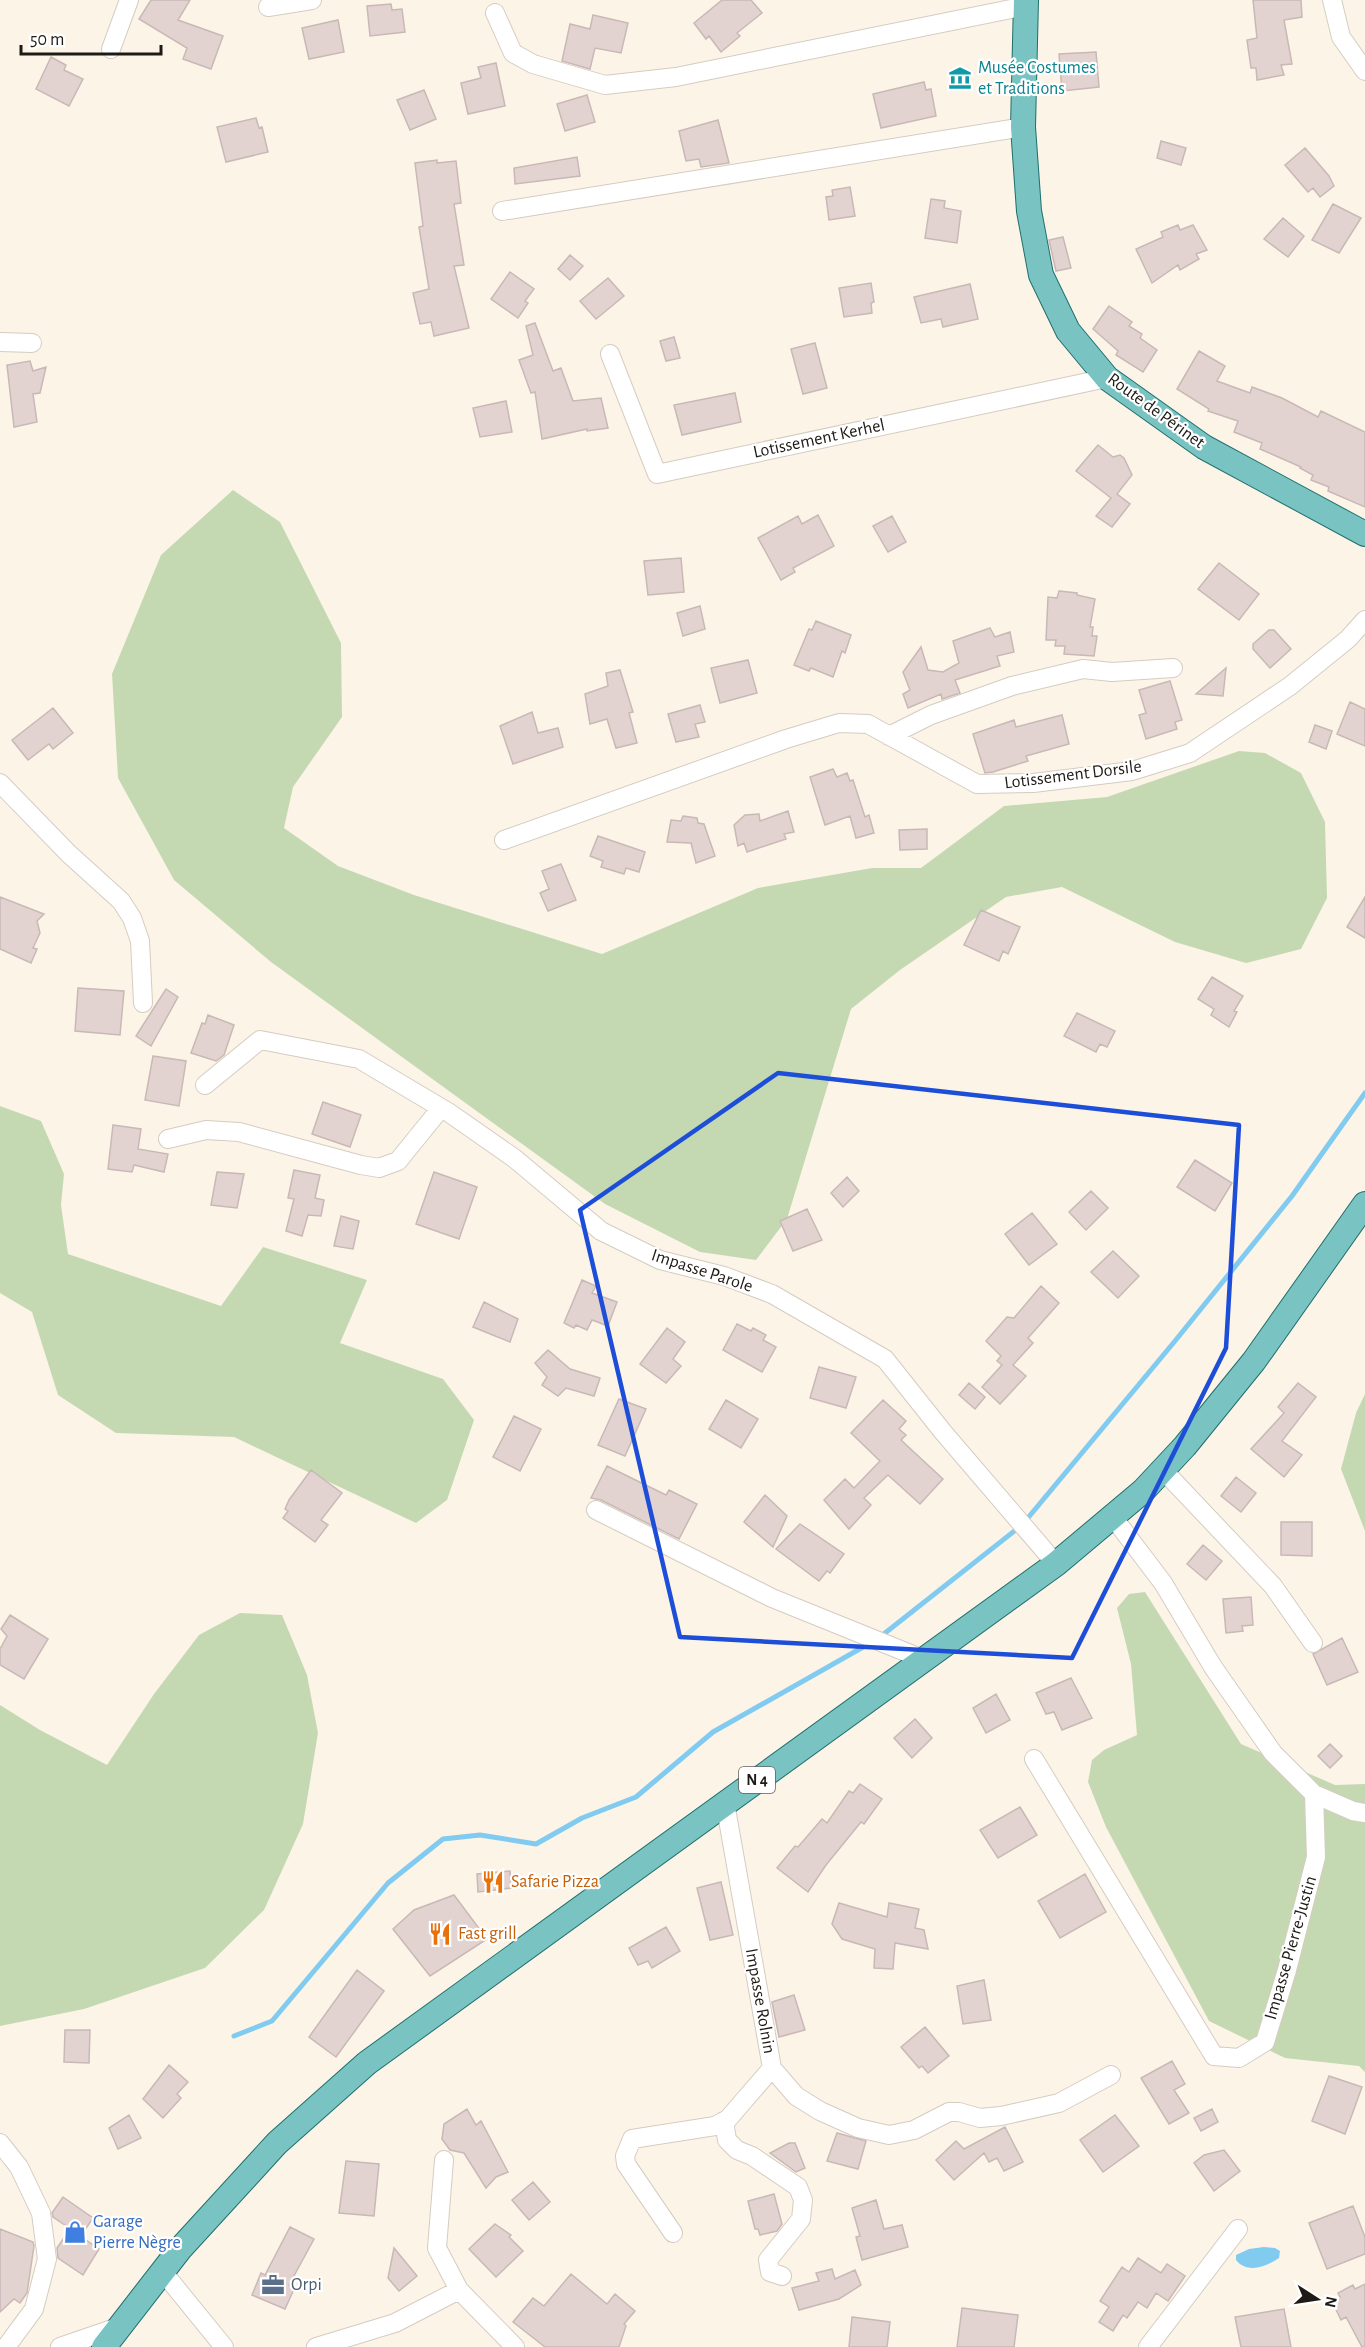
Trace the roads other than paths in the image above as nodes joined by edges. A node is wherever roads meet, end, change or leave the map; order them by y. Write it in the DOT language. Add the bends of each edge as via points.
graph roads {
  1 [pos="129,0"];
  2 [pos="312,0"];
  3 [pos="1332,0"];
  4 [pos="1026,3"];
  5 [pos="268,7"];
  6 [pos="495,13"];
  7 [pos="111,49"];
  8 [pos="1365,71"];
  9 [pos="1023,127"];
  10 [pos="502,211"];
  11 [pos="0,342"];
  12 [pos="32,343"];
  13 [pos="610,354"];
  14 [pos="1107,378"];
  15 [pos="1365,534"];
  16 [pos="1365,620"];
  17 [pos="1173,668"];
  18 [pos="889,736"];
  19 [pos="0,783"];
  20 [pos="504,840"];
  21 [pos="143,1002"];
  22 [pos="205,1085"];
  23 [pos="441,1108"];
  24 [pos="168,1139"];
  25 [pos="1365,1204"];
  26 [pos="1163,1470"];
  27 [pos="596,1510"];
  28 [pos="1113,1517"];
  29 [pos="1056,1564"];
  30 [pos="1313,1643"];
  31 [pos="923,1659"];
  32 [pos="1034,1759"];
  33 [pos="1314,1794"];
  34 [pos="725,1803"];
  35 [pos="1365,1813"];
  36 [pos="772,2068"];
  37 [pos="1111,2075"];
  38 [pos="724,2121"];
  39 [pos="0,2143"];
  40 [pos="444,2160"];
  41 [pos="1238,2229"];
  42 [pos="673,2234"];
  43 [pos="163,2272"];
  44 [pos="782,2276"];
  45 [pos="459,2290"];
  46 [pos="118,2327"];
  47 [pos="6,2347"];
  48 [pos="60,2347"];
  49 [pos="104,2347"];
  50 [pos="224,2347"];
  51 [pos="316,2347"];
  52 [pos="515,2347"];
  53 [pos="1148,2347"];
  1 -- 7 [label="street"];
  2 -- 5 [label="street"];
  3 -- 8 [label="street" via="1341,37"];
  4 -- 6 [label="street" via="676,77 605,86 533,64 513,53"];
  4 -- 9 [label="main road, Route de Périnet"];
  9 -- 10 [label="street"];
  9 -- 14 [label="main road, Route de Périnet" via="1029,211 1041,275 1068,331"];
  11 -- 12 [label="street"];
  13 -- 14 [label="street, Lotissement Kerhel" via="657,474"];
  14 -- 15 [label="main road, Route de Périnet" via="1204,447"];
  16 -- 18 [label="street, Lotissement Dorsile" via="1348,639 1290,686 1190,753 1132,771 1033,783 976,784"];
  17 -- 18 [label="street" via="1073,671 1012,686 931,715"];
  18 -- 20 [label="street, Lotissement Dorsile" via="868,724 839,723"];
  19 -- 21 [label="street" via="121,901 137,927"];
  22 -- 23 [label="street, Impasse Parole" via="260,1040 359,1059"];
  23 -- 24 [label="street" via="398,1161 379,1168 239,1132 206,1130"];
  23 -- 29 [label="street, Impasse Parole" via="514,1158 601,1231 660,1260 724,1276 772,1294 885,1359"];
  25 -- 26 [label="main road, N 4" via="1254,1361"];
  26 -- 28 [label="main road, N 4"];
  26 -- 30 [label="street" via="1273,1586"];
  27 -- 31 [label="street" via="772,1598"];
  28 -- 29 [label="main road, N 4"];
  28 -- 33 [label="street" via="1162,1583 1272,1753"];
  29 -- 31 [label="main road, N 4"];
  31 -- 34 [label="main road, N 4"];
  32 -- 33 [label="street, Impasse Pierre-Justin" via="1214,2056 1239,2058 1265,2042 1316,1857"];
  33 -- 35 [label="street"];
  34 -- 36 [label="street, Impasse Rolnin"];
  34 -- 43 [label="main road, N 4" via="368,2063 277,2143"];
  36 -- 37 [label="street" via="796,2096 820,2111 858,2128 889,2135 914,2130 949,2112 980,2118 1059,2103"];
  36 -- 38 [label="street, Impasse Rolnin"];
  38 -- 42 [label="street" via="715,2126 642,2136 632,2139 628,2147 626,2164"];
  38 -- 44 [label="street" via="727,2140 737,2150 798,2187 803,2200 801,2219 768,2260 770,2272"];
  39 -- 47 [label="street" via="19,2167 41,2213 47,2259 34,2308"];
  40 -- 45 [label="street" via="437,2248"];
  41 -- 53 [label="street"];
  43 -- 46 [label="main road, N 4"];
  43 -- 50 [label="street"];
  45 -- 51 [label="street" via="394,2323"];
  45 -- 52 [label="street"];
  46 -- 48 [label="street"];
  46 -- 49 [label="main road, N 4"];
}
